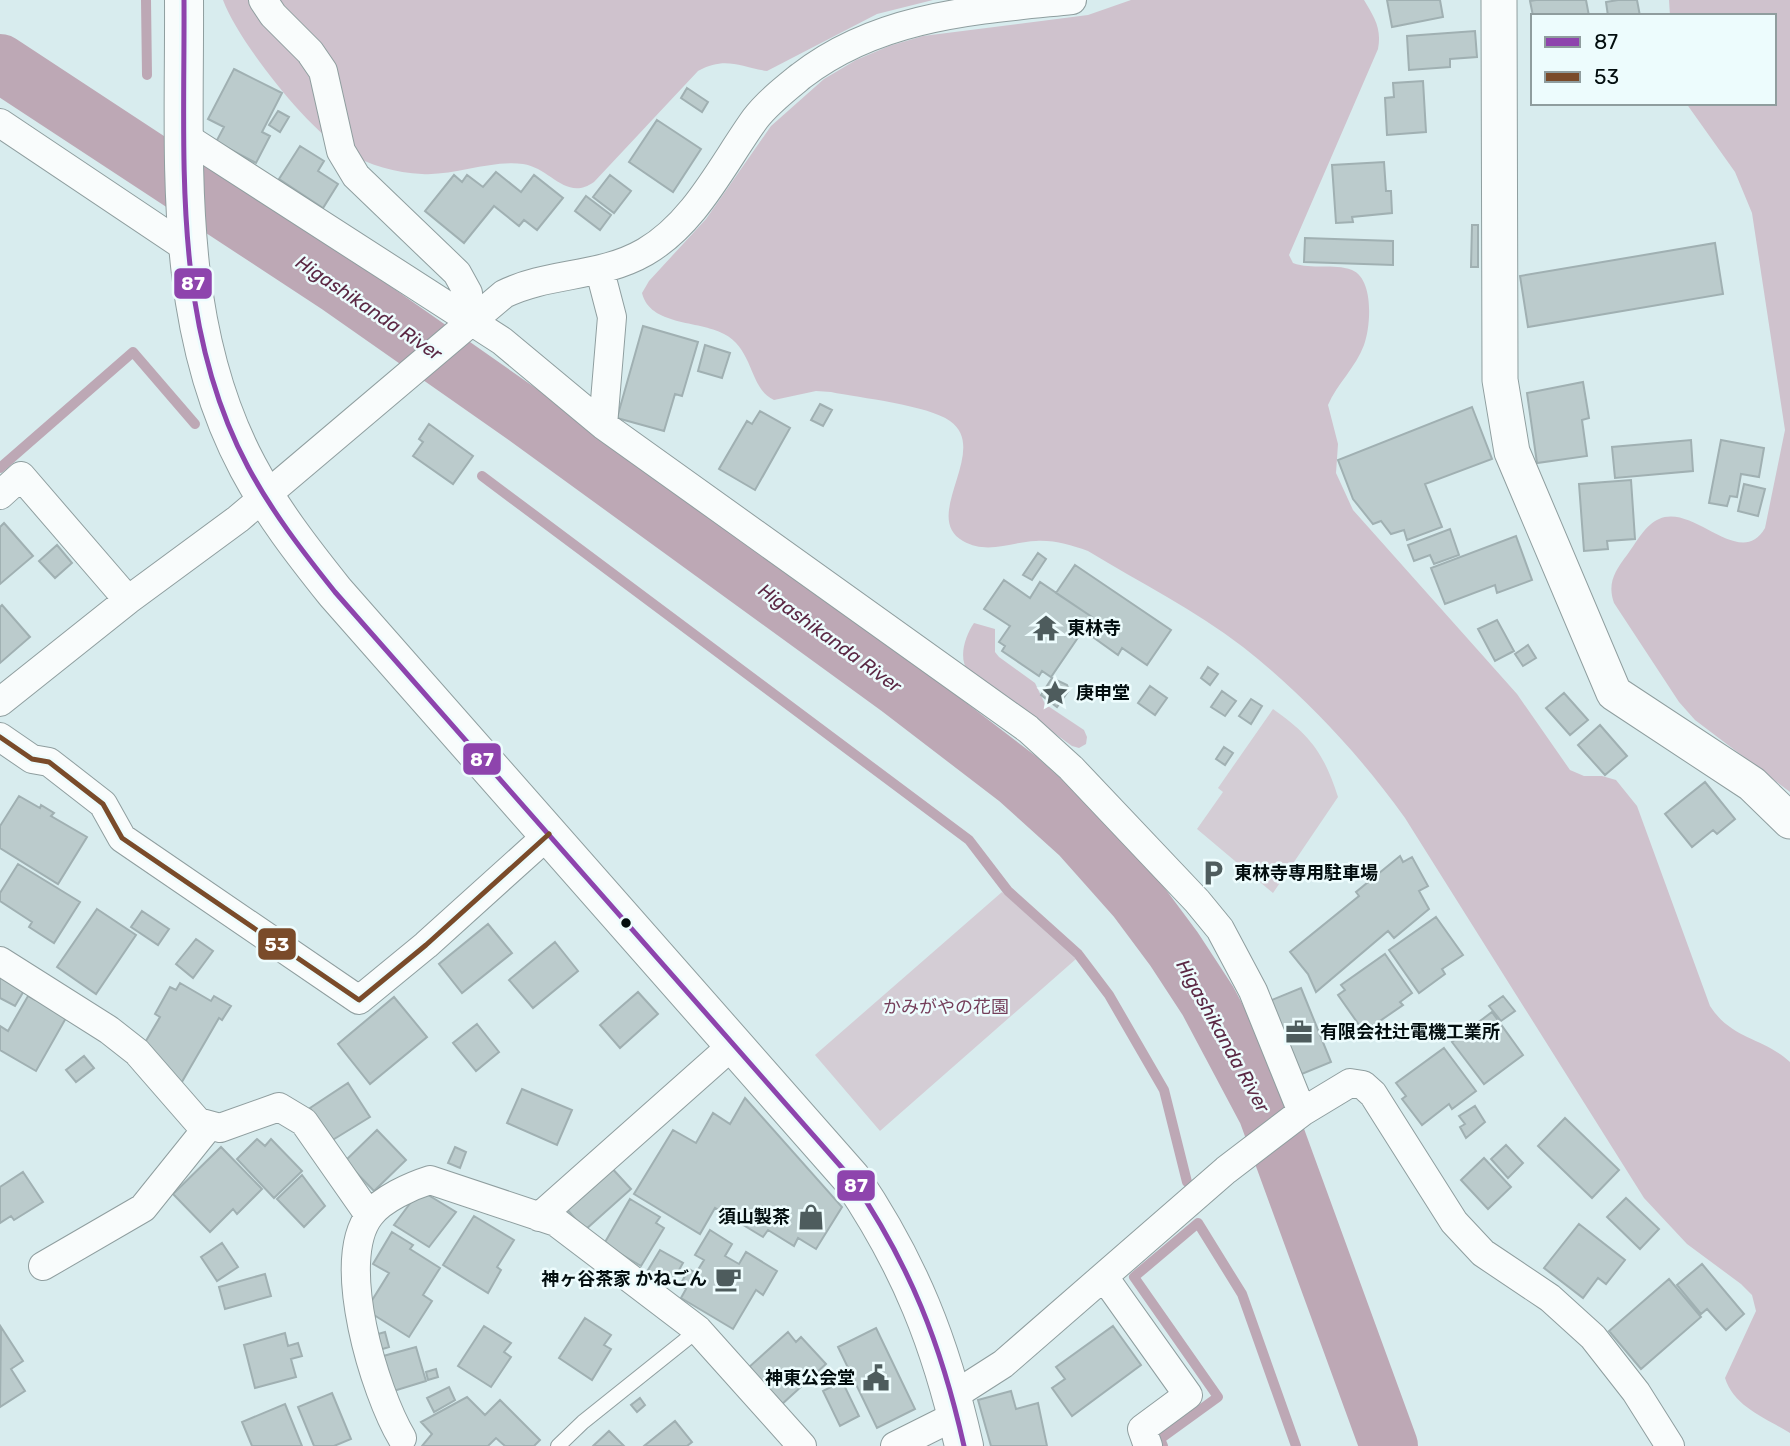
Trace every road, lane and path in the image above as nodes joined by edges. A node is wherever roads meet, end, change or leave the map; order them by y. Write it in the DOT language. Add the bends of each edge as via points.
graph roads {
  1 [pos="184,0"];
  2 [pos="263,0"];
  3 [pos="1072,0"];
  4 [pos="1499,0"];
  5 [pos="0,123"];
  6 [pos="185,139"];
  7 [pos="188,242"];
  8 [pos="600,271"];
  9 [pos="467,324"];
  10 [pos="603,425"];
  11 [pos="0,495"];
  12 [pos="264,495"];
  13 [pos="128,600"];
  14 [pos="0,702"];
  15 [pos="0,737"];
  16 [pos="1790,821"];
  17 [pos="549,834"];
  18 [pos="0,961"];
  19 [pos="735,1043"];
  20 [pos="1299,1114"];
  21 [pos="208,1127"];
  22 [pos="369,1215"];
  23 [pos="540,1216"];
  24 [pos="43,1266"];
  25 [pos="1104,1277"];
  26 [pos="698,1330"];
  27 [pos="958,1419"];
  28 [pos="405,1442"];
  29 [pos="558,1446"];
  30 [pos="802,1446"];
  31 [pos="895,1446"];
  32 [pos="1148,1446"];
  33 [pos="1670,1446"];
  1 -- 6 [label="main road"];
  2 -- 9 [label="street" via="323,71 341,151 356,176 457,273 468,293"];
  3 -- 8 [label="street" via="920,19 848,45 785,89 758,116 694,209 671,233 645,252"];
  4 -- 16 [label="street" via="1500,380 1516,463 1614,693 1752,783"];
  5 -- 7 [label="street"];
  6 -- 7 [label="main road"];
  6 -- 9 [label="street"];
  7 -- 12 [label="main road" via="193,303 209,370 232,435"];
  8 -- 9 [label="street" via="527,283 504,293"];
  8 -- 10 [label="street" via="612,317"];
  9 -- 10 [label="street" via="502,341"];
  9 -- 12 [label="street"];
  10 -- 20 [label="street" via="980,694 1071,768 1220,929 1253,991"];
  11 -- 13 [label="street" via="21,477"];
  12 -- 13 [label="street"];
  12 -- 17 [label="main road" via="335,592"];
  13 -- 14 [label="street"];
  15 -- 17 [label="street" via="32,759 49,762 103,804 122,838 359,1000"];
  17 -- 19 [label="main road"];
  18 -- 21 [label="street" via="137,1052 190,1114"];
  19 -- 23 [label="street"];
  19 -- 27 [label="main road" via="821,1141 878,1218 922,1304"];
  20 -- 25 [label="street" via="1231,1166"];
  20 -- 33 [label="street" via="1337,1088 1363,1085 1454,1222 1483,1253 1550,1298 1593,1337"];
  21 -- 22 [label="street" via="231,1125 279,1107 304,1122"];
  21 -- 24 [label="street" via="143,1208"];
  22 -- 23 [label="street" via="430,1180"];
  22 -- 28 [label="street" via="359,1239 359,1307 379,1395"];
  23 -- 26 [label="street" via="556,1222"];
  25 -- 27 [label="street" via="1003,1364"];
  25 -- 32 [label="street" via="1188,1395 1142,1429"];
  26 -- 29 [label="lane"];
  26 -- 30 [label="street"];
  27 -- 31 [label="street"];
}
